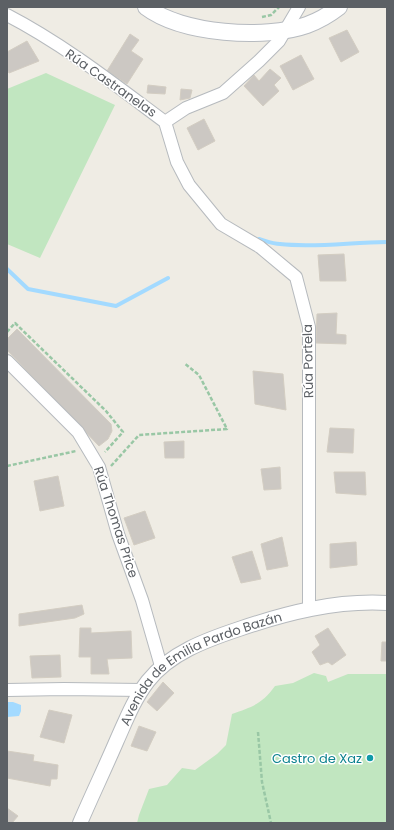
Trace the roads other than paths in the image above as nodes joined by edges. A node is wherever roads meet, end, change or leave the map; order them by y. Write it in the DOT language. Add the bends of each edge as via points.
graph roads {
  1 [pos="146,7"];
  2 [pos="298,7"];
  3 [pos="339,7"];
  4 [pos="7,15"];
  5 [pos="284,31"];
  6 [pos="165,122"];
  7 [pos="7,361"];
  8 [pos="387,603"];
  9 [pos="309,609"];
  10 [pos="161,666"];
  11 [pos="7,690"];
  12 [pos="142,690"];
  13 [pos="80,823"];
  1 -- 5 [label="main road" via="156,14 189,26 226,32"];
  2 -- 5 [label="street, Rúa Castranelas"];
  3 -- 5 [label="main road" via="307,25"];
  4 -- 6 [label="street, Rúa Castranelas" via="35,30"];
  5 -- 6 [label="street, Rúa Castranelas" via="276,44 223,93 186,108"];
  6 -- 9 [label="street, Rúa Portela" via="177,162 190,185 221,224 260,247 296,277 309,327"];
  7 -- 10 [label="street, Rúa Thomas Price" via="78,432 96,461"];
  8 -- 9 [label="street, Avenida de Emilia Pardo Bazán" via="342,604"];
  9 -- 10 [label="street, Avenida de Emilia Pardo Bazán" via="271,618 212,638"];
  10 -- 12 [label="street, Avenida de Emilia Pardo Bazán"];
  11 -- 12 [label="street"];
  12 -- 13 [label="street, Avenida de Emilia Pardo Bazán"];
}
